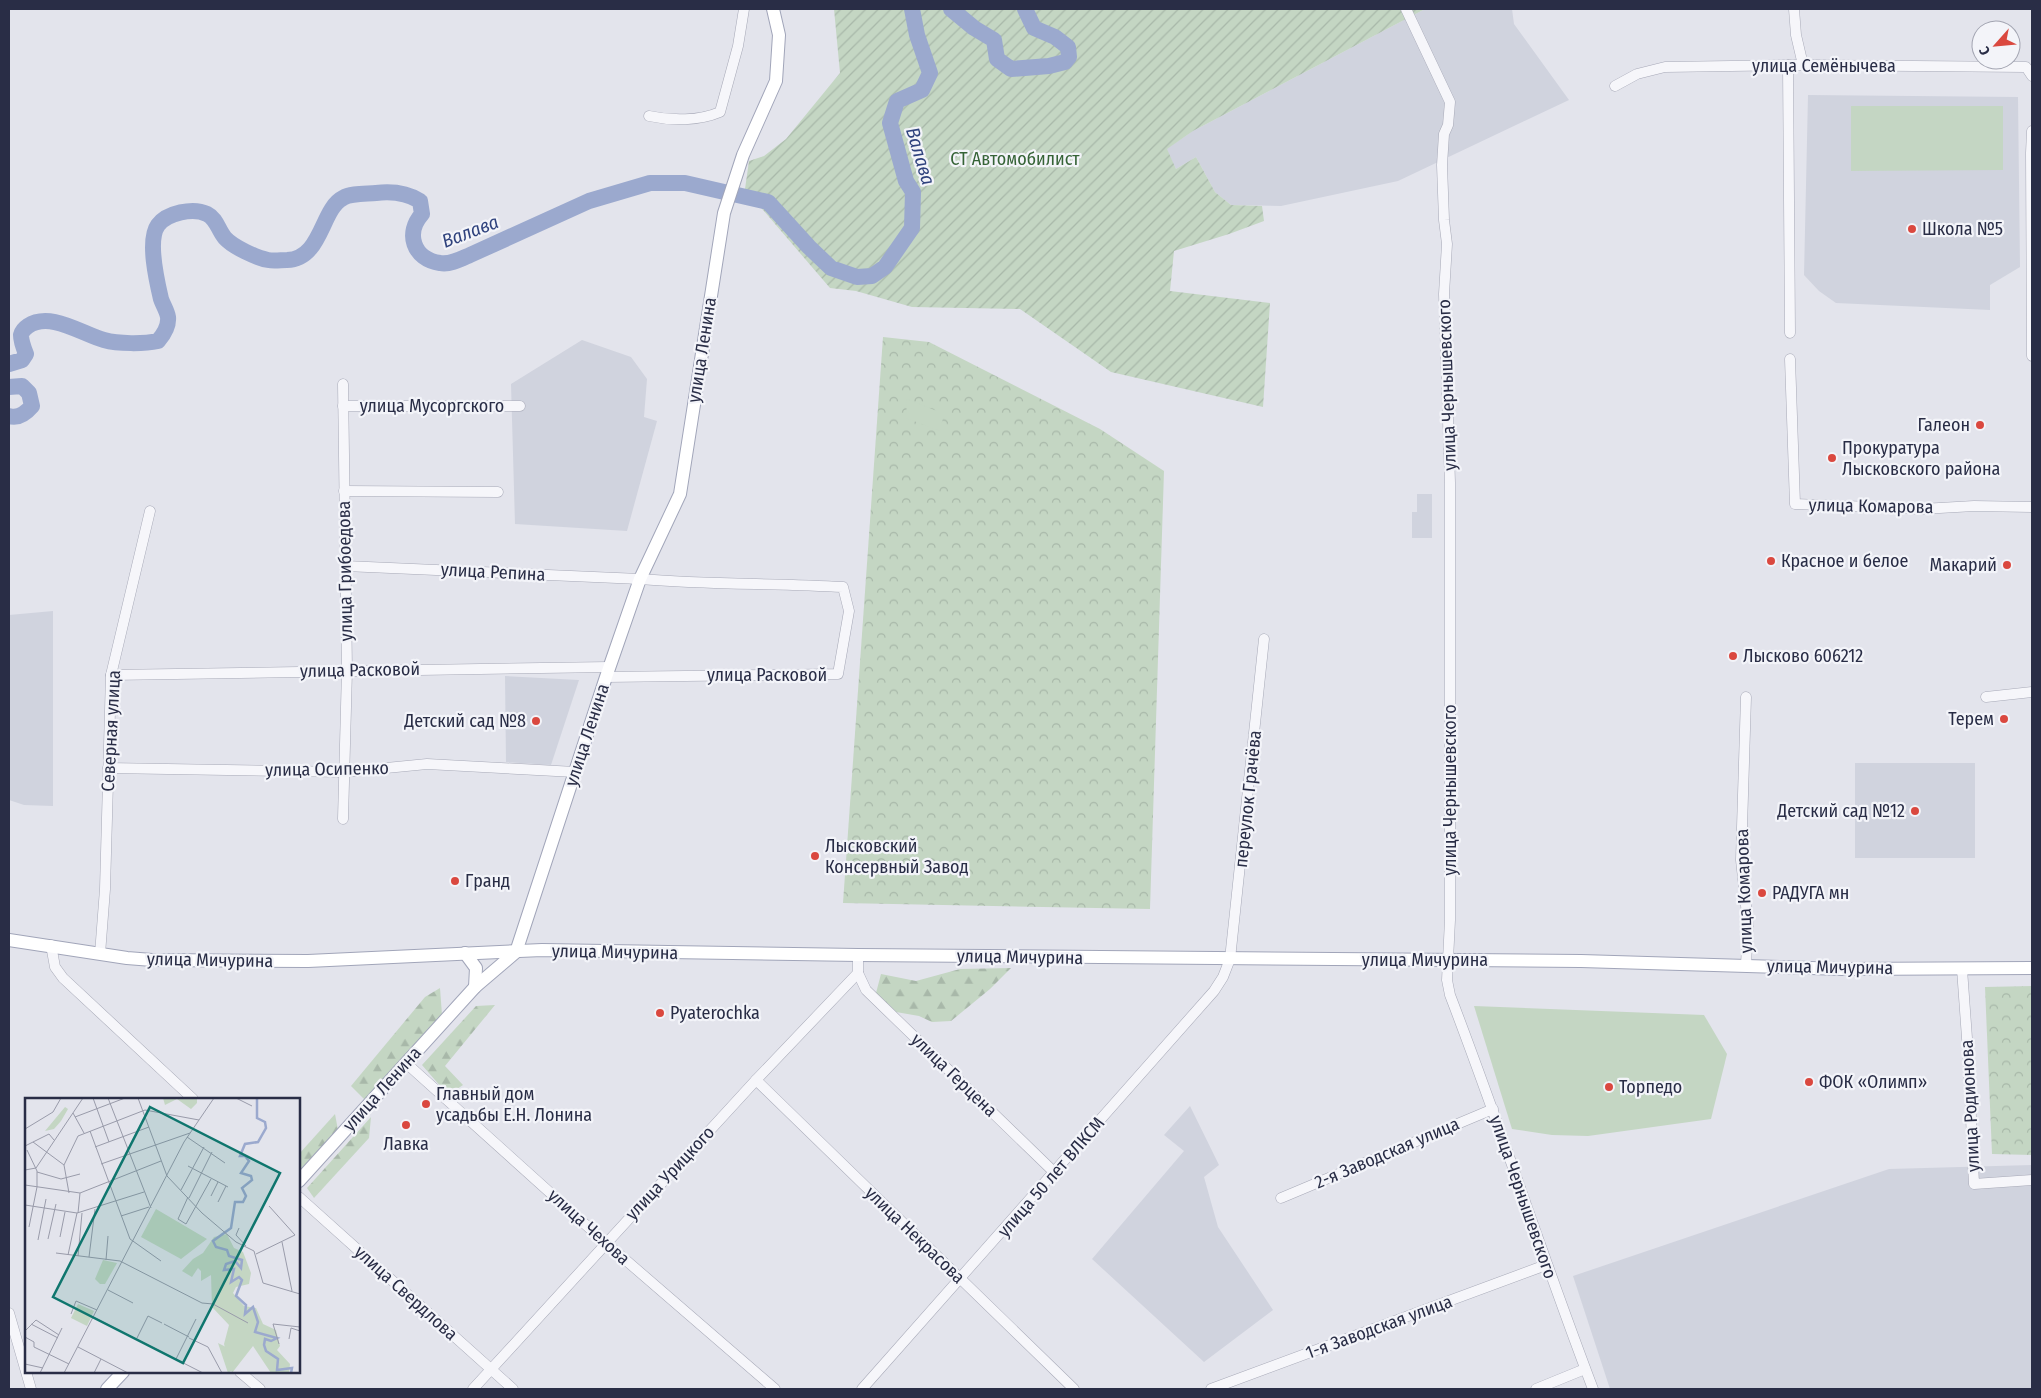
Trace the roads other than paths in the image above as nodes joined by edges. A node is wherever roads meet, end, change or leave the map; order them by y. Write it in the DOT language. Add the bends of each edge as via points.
graph roads {
  1 [pos="744,9"];
  2 [pos="773,9"];
  3 [pos="1406,9"];
  4 [pos="1794,9"];
  5 [pos="1803,64"];
  6 [pos="1788,65"];
  7 [pos="2032,76"];
  8 [pos="1614,86"];
  9 [pos="649,116"];
  10 [pos="2032,131"];
  11 [pos="1790,333"];
  12 [pos="2032,356"];
  13 [pos="1790,359"];
  14 [pos="343,384"];
  15 [pos="343,406"];
  16 [pos="520,406"];
  17 [pos="344,491"];
  18 [pos="498,492"];
  19 [pos="2032,506"];
  20 [pos="150,512"];
  21 [pos="345,566"];
  22 [pos="640,579"];
  23 [pos="1264,639"];
  24 [pos="347,670"];
  25 [pos="607,672"];
  26 [pos="111,674"];
  27 [pos="838,674"];
  28 [pos="2032,692"];
  29 [pos="1746,697"];
  30 [pos="1986,697"];
  31 [pos="108,768"];
  32 [pos="345,772"];
  33 [pos="575,772"];
  34 [pos="344,819"];
  35 [pos="9,940"];
  36 [pos="51,945"];
  37 [pos="516,952"];
  38 [pos="465,953"];
  39 [pos="100,954"];
  40 [pos="858,956"];
  41 [pos="1230,959"];
  42 [pos="1448,960"];
  43 [pos="1746,965"];
  44 [pos="2032,968"];
  45 [pos="1962,969"];
  46 [pos="858,973"];
  47 [pos="475,987"];
  48 [pos="406,1063"];
  49 [pos="756,1080"];
  50 [pos="192,1098"];
  51 [pos="1493,1109"];
  52 [pos="1055,1173"];
  53 [pos="300,1180"];
  54 [pos="2032,1180"];
  55 [pos="300,1198"];
  56 [pos="1281,1198"];
  57 [pos="606,1243"];
  58 [pos="1546,1265"];
  59 [pos="960,1279"];
  60 [pos="9,1313"];
  61 [pos="25,1368"];
  62 [pos="1585,1369"];
  63 [pos="491,1370"];
  64 [pos="26,1373"];
  65 [pos="122,1373"];
  66 [pos="241,1373"];
  67 [pos="31,1389"];
  68 [pos="107,1389"];
  69 [pos="260,1389"];
  70 [pos="473,1389"];
  71 [pos="513,1389"];
  72 [pos="775,1389"];
  73 [pos="862,1389"];
  74 [pos="1074,1389"];
  75 [pos="1211,1389"];
  76 [pos="1536,1389"];
  77 [pos="1593,1389"];
  1 -- 9 [label="street" via="738,46 720,112 708,117 666,120"];
  2 -- 22 [label="main road, улица Ленина" via="779,36 776,81 743,155 724,213 680,494"];
  3 -- 42 [label="street, улица Чернышевского" via="1450,102 1442,166 1447,244 1444,294 1450,483"];
  4 -- 5 [label="street"];
  5 -- 6 [label="street, улица Семёнычева"];
  5 -- 7 [label="street, улица Семёнычева" via="2026,67"];
  6 -- 8 [label="street, улица Семёнычева" via="1664,67 1637,74"];
  6 -- 11 [label="street"];
  10 -- 12 [label="street"];
  13 -- 19 [label="street, улица Комарова" via="1795,504 1922,509"];
  14 -- 15 [label="street, улица Грибоедова"];
  15 -- 16 [label="street, улица Мусоргского"];
  15 -- 17 [label="street, улица Грибоедова"];
  17 -- 18 [label="street"];
  17 -- 21 [label="street, улица Грибоедова"];
  20 -- 26 [label="street, Северная улица"];
  21 -- 22 [label="street, улица Репина"];
  21 -- 24 [label="street, улица Грибоедова"];
  22 -- 25 [label="main road, улица Ленина"];
  22 -- 27 [label="street, улица Репина" via="843,587 849,611"];
  23 -- 41 [label="street, переулок Грачёва"];
  24 -- 25 [label="street, улица Расковой"];
  24 -- 26 [label="street, улица Расковой"];
  24 -- 32 [label="street, улица Грибоедова"];
  25 -- 27 [label="street, улица Расковой"];
  25 -- 33 [label="main road, улица Ленина"];
  26 -- 31 [label="street, Северная улица"];
  28 -- 30 [label="street"];
  29 -- 43 [label="street, улица Комарова" via="1740,860 1748,924"];
  31 -- 32 [label="street, улица Осипенко"];
  31 -- 39 [label="street, Северная улица"];
  32 -- 33 [label="street, улица Осипенко" via="427,764"];
  32 -- 34 [label="street, улица Грибоедова"];
  33 -- 37 [label="main road, улица Ленина"];
  35 -- 36 [label="main road, улица Мичурина"];
  36 -- 39 [label="main road, улица Мичурина"];
  36 -- 50 [label="street" via="55,966 63,978"];
  37 -- 38 [label="main road, улица Мичурина"];
  37 -- 40 [label="main road, улица Мичурина"];
  37 -- 47 [label="main road, улица Ленина"];
  38 -- 39 [label="main road, улица Мичурина" via="308,961 152,960"];
  38 -- 47 [label="main road" via="476,968"];
  40 -- 41 [label="main road, улица Мичурина"];
  40 -- 46 [label="street"];
  41 -- 42 [label="main road, улица Мичурина"];
  41 -- 52 [label="street, улица 50 лет ВЛКСМ" via="1214,991"];
  42 -- 43 [label="main road, улица Мичурина"];
  42 -- 51 [label="street, улица Чернышевского" via="1450,995"];
  43 -- 45 [label="main road, улица Мичурина"];
  44 -- 45 [label="main road, улица Мичурина"];
  45 -- 54 [label="street, улица Родионова" via="1974,1184"];
  46 -- 49 [label="street, улица Урицкого"];
  46 -- 52 [label="street, улица Герцена" via="866,990"];
  47 -- 48 [label="main road, улица Ленина"];
  48 -- 53 [label="main road, улица Ленина"];
  48 -- 57 [label="street, улица Чехова"];
  49 -- 57 [label="street, улица Урицкого"];
  49 -- 59 [label="street, улица Некрасова"];
  51 -- 56 [label="street, 2-я Заводская улица"];
  51 -- 58 [label="street, улица Чернышевского"];
  52 -- 59 [label="street, улица 50 лет ВЛКСМ"];
  55 -- 63 [label="street, улица Свердлова"];
  57 -- 63 [label="street, улица Урицкого"];
  57 -- 72 [label="street, улица Чехова"];
  58 -- 62 [label="street, улица Чернышевского"];
  58 -- 75 [label="street, 1-я Заводская улица"];
  59 -- 73 [label="street, улица 50 лет ВЛКСМ"];
  59 -- 74 [label="street, улица Некрасова"];
  60 -- 61 [label="street"];
  62 -- 76 [label="street"];
  62 -- 77 [label="street, улица Чернышевского"];
  63 -- 70 [label="street, улица Урицкого"];
  63 -- 71 [label="street, улица Свердлова"];
  64 -- 67 [label="street"];
  65 -- 68 [label="main road"];
  66 -- 69 [label="street"];
}
